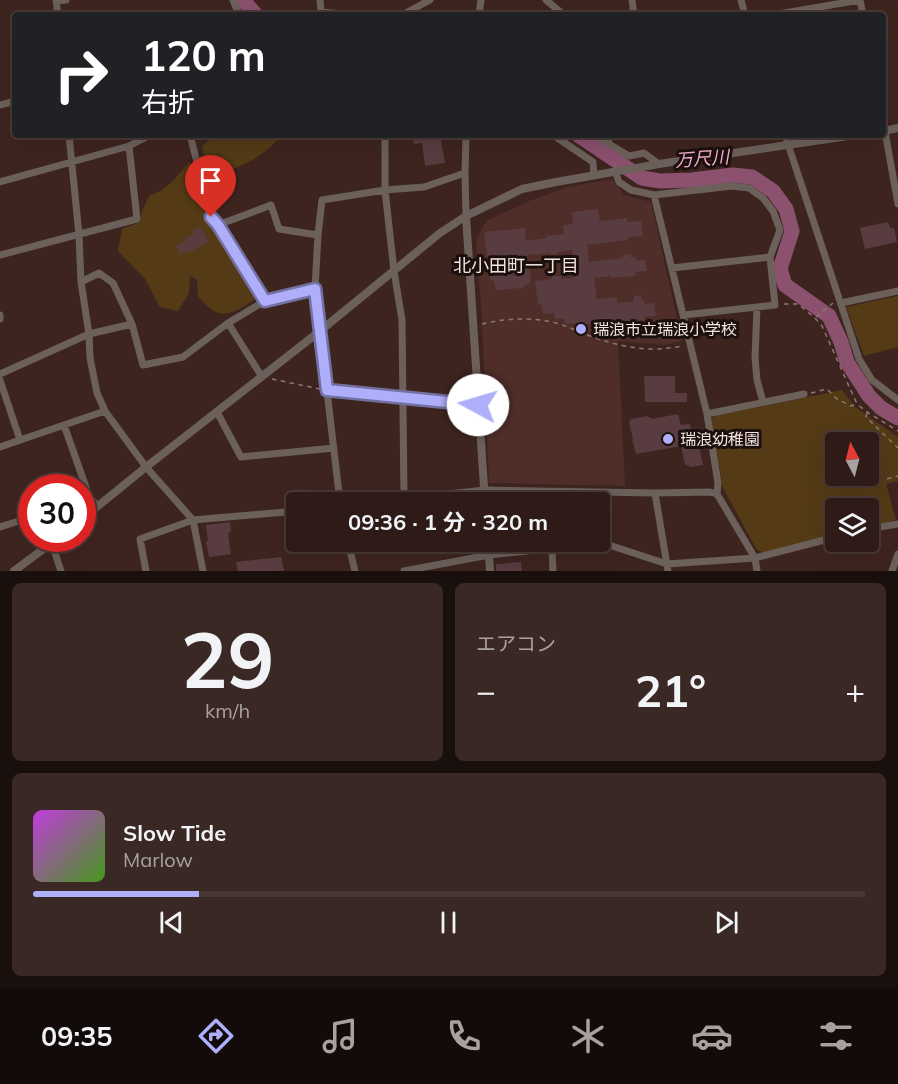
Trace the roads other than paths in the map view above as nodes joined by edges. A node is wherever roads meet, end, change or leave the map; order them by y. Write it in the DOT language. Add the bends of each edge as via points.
graph roads {
  1 [pos="66,0"];
  2 [pos="430,0"];
  3 [pos="546,0"];
  4 [pos="860,0"];
  5 [pos="56,1"];
  6 [pos="408,12"];
  7 [pos="560,12"];
  8 [pos="790,12"];
  9 [pos="69,138"];
  10 [pos="144,138"];
  11 [pos="191,138"];
  12 [pos="385,138"];
  13 [pos="466,138"];
  14 [pos="557,138"];
  15 [pos="600,138"];
  16 [pos="608,138"];
  17 [pos="786,138"];
  18 [pos="835,138"];
  19 [pos="886,138"];
  20 [pos="609,144"];
  21 [pos="788,145"];
  22 [pos="129,146"];
  23 [pos="71,162"];
  24 [pos="659,164"];
  25 [pos="615,171"];
  26 [pos="465,174"];
  27 [pos="594,175"];
  28 [pos="0,182"];
  29 [pos="385,190"];
  30 [pos="654,195"];
  31 [pos="898,204"];
  32 [pos="466,216"];
  33 [pos="218,225"];
  34 [pos="79,235"];
  35 [pos="318,235"];
  36 [pos="0,255"];
  37 [pos="770,257"];
  38 [pos="672,268"];
  39 [pos="394,271"];
  40 [pos="81,282"];
  41 [pos="315,289"];
  42 [pos="898,291"];
  43 [pos="265,301"];
  44 [pos="841,303"];
  45 [pos="757,307"];
  46 [pos="683,315"];
  47 [pos="228,323"];
  48 [pos="132,324"];
  49 [pos="320,331"];
  50 [pos="89,334"];
  51 [pos="0,374"];
  52 [pos="262,377"];
  53 [pos="0,380"];
  54 [pos="327,390"];
  55 [pos="804,394"];
  56 [pos="402,398"];
  57 [pos="898,400"];
  58 [pos="763,402"];
  59 [pos="478,405"];
  60 [pos="105,411"];
  61 [pos="217,412"];
  62 [pos="706,414"];
  63 [pos="64,425"];
  64 [pos="20,440"];
  65 [pos="0,447"];
  66 [pos="334,448"];
  67 [pos="146,467"];
  68 [pos="485,490"];
  69 [pos="339,492"];
  70 [pos="404,492"];
  71 [pos="467,492"];
  72 [pos="655,493"];
  73 [pos="717,494"];
  74 [pos="97,506"];
  75 [pos="286,512"];
  76 [pos="194,520"];
  77 [pos="18,521"];
  78 [pos="898,524"];
  79 [pos="0,527"];
  80 [pos="879,527"];
  81 [pos="825,540"];
  82 [pos="610,546"];
  83 [pos="38,552"];
  84 [pos="56,552"];
  85 [pos="351,552"];
  86 [pos="489,552"];
  87 [pos="516,552"];
  88 [pos="552,552"];
  89 [pos="898,554"];
  90 [pos="489,555"];
  91 [pos="755,558"];
  92 [pos="712,561"];
  93 [pos="667,567"];
  94 [pos="14,571"];
  95 [pos="61,571"];
  96 [pos="146,571"];
  97 [pos="203,571"];
  98 [pos="356,571"];
  99 [pos="404,571"];
  100 [pos="490,571"];
  101 [pos="553,571"];
  102 [pos="713,571"];
  103 [pos="757,571"];
  104 [pos="892,571"];
  1 -- 5 [label="street"];
  2 -- 6 [label="street"];
  3 -- 7 [label="street"];
  4 -- 8 [label="street"];
  9 -- 23 [label="street"];
  10 -- 22 [label="street"];
  11 -- 33 [label="street" via="211,217"];
  12 -- 29 [label="street"];
  13 -- 26 [label="street"];
  14 -- 27 [label="street" via="592,162"];
  15 -- 20 [label="street"];
  16 -- 20 [label="street"];
  17 -- 21 [label="street"];
  18 -- 21 [label="street"];
  19 -- 31 [label="street"];
  20 -- 24 [label="street" via="629,156 644,153"];
  21 -- 24 [label="street"];
  21 -- 44 [label="street"];
  22 -- 23 [label="street"];
  22 -- 34 [label="street" via="137,219"];
  23 -- 28 [label="street"];
  23 -- 34 [label="street"];
  24 -- 25 [label="street"];
  25 -- 27 [label="street"];
  25 -- 30 [label="street" via="619,183"];
  26 -- 29 [label="street" via="424,187"];
  26 -- 32 [label="street"];
  27 -- 32 [label="street" via="522,189"];
  29 -- 35 [label="street" via="322,200"];
  29 -- 39 [label="street"];
  30 -- 37 [label="street" via="732,186 749,188 764,198 780,230"];
  30 -- 38 [label="street"];
  32 -- 39 [label="street"];
  32 -- 59 [label="street"];
  33 -- 35 [label="street" via="271,205 279,230"];
  33 -- 43 [label="street"];
  34 -- 36 [label="street"];
  34 -- 40 [label="street"];
  35 -- 41 [label="street"];
  37 -- 38 [label="street"];
  37 -- 45 [label="street" via="775,305"];
  38 -- 46 [label="street"];
  39 -- 49 [label="street"];
  39 -- 56 [label="street" via="402,321"];
  40 -- 48 [label="street" via="99,273 113,283"];
  40 -- 50 [label="street"];
  41 -- 43 [label="street"];
  41 -- 49 [label="street"];
  42 -- 44 [label="street"];
  43 -- 47 [label="street"];
  44 -- 57 [label="street" via="859,359 872,380"];
  45 -- 46 [label="street"];
  45 -- 58 [label="street" via="755,358"];
  46 -- 62 [label="street"];
  47 -- 48 [label="street" via="183,357 143,365"];
  47 -- 52 [label="street"];
  48 -- 50 [label="street"];
  49 -- 52 [label="street"];
  49 -- 54 [label="street"];
  50 -- 51 [label="street"];
  50 -- 60 [label="street" via="96,387"];
  52 -- 61 [label="street"];
  53 -- 64 [label="street"];
  54 -- 56 [label="street"];
  54 -- 66 [label="street"];
  55 -- 58 [label="street"];
  56 -- 59 [label="street"];
  56 -- 70 [label="street"];
  58 -- 62 [label="street"];
  59 -- 68 [label="street"];
  60 -- 63 [label="street"];
  60 -- 67 [label="street"];
  61 -- 66 [label="street" via="242,457"];
  61 -- 67 [label="street"];
  62 -- 73 [label="street"];
  63 -- 64 [label="street"];
  63 -- 74 [label="street" via="89,496"];
  64 -- 65 [label="street"];
  66 -- 69 [label="street"];
  67 -- 74 [label="street"];
  67 -- 76 [label="street"];
  68 -- 71 [label="street"];
  68 -- 72 [label="street"];
  72 -- 73 [label="street"];
  72 -- 93 [label="street"];
  73 -- 91 [label="street"];
  75 -- 76 [label="street"];
  76 -- 96 [label="street" via="140,538"];
  76 -- 97 [label="street"];
  77 -- 79 [label="street"];
  78 -- 80 [label="street"];
  81 -- 91 [label="street"];
  82 -- 93 [label="street"];
  83 -- 94 [label="street"];
  84 -- 95 [label="street"];
  85 -- 98 [label="street"];
  86 -- 90 [label="street"];
  87 -- 90 [label="street"];
  88 -- 101 [label="street"];
  89 -- 104 [label="street"];
  90 -- 99 [label="street"];
  90 -- 100 [label="street"];
  91 -- 92 [label="street"];
  91 -- 103 [label="street"];
  92 -- 93 [label="street"];
  92 -- 102 [label="street"];
}
